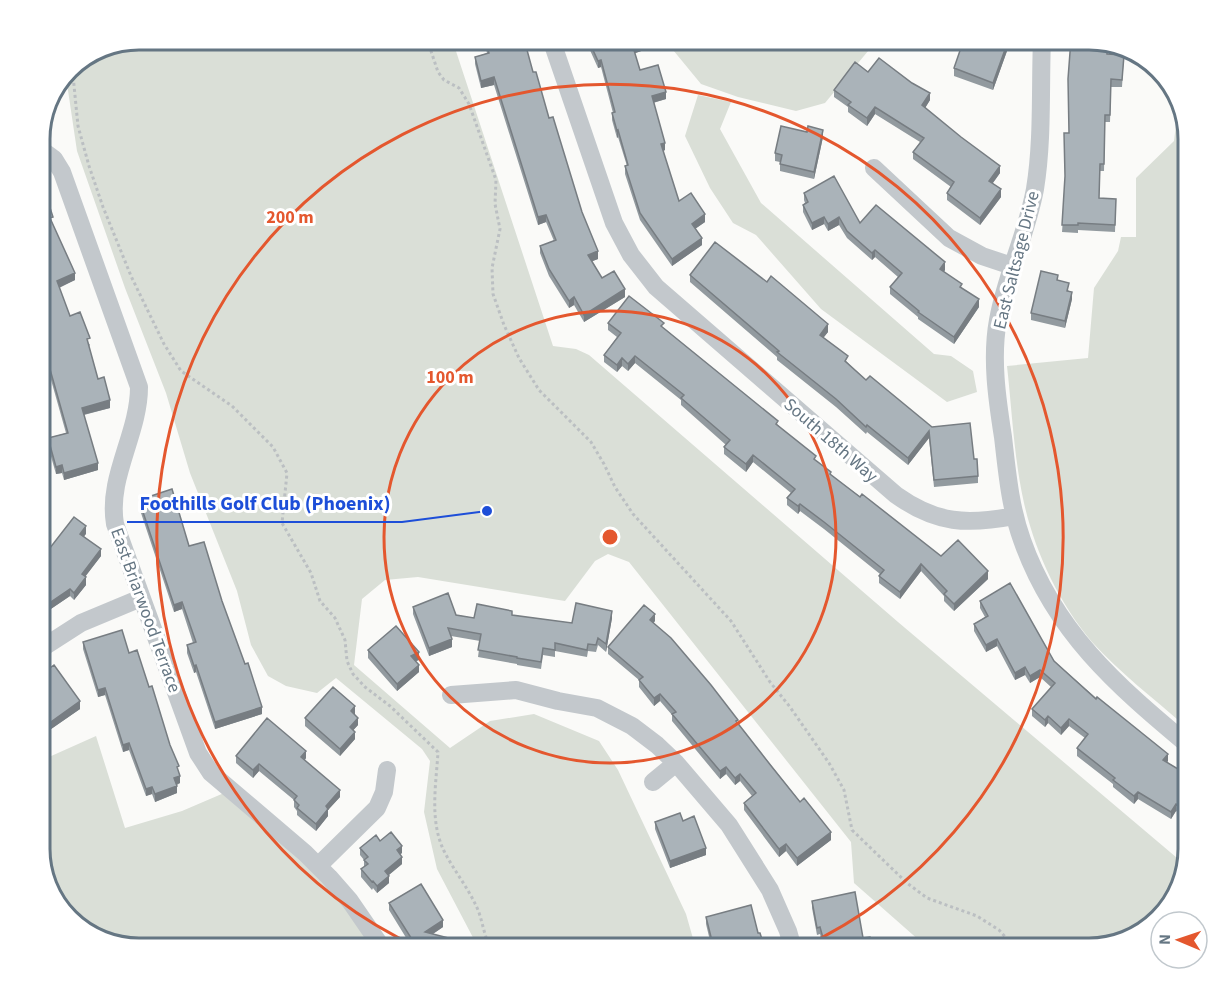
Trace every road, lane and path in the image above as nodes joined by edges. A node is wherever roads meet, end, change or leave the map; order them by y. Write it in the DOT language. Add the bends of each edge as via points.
graph roads {
  1 [pos="430,49"];
  2 [pos="554,49"];
  3 [pos="1042,49"];
  4 [pos="73,79"];
  5 [pos="50,156"];
  6 [pos="874,168"];
  7 [pos="1012,266"];
  8 [pos="1015,516"];
  9 [pos="141,598"];
  10 [pos="50,643"];
  11 [pos="451,695"];
  12 [pos="1178,736"];
  13 [pos="676,763"];
  14 [pos="387,770"];
  15 [pos="653,782"];
  16 [pos="318,866"];
  17 [pos="375,938"];
  18 [pos="486,938"];
  19 [pos="790,938"];
  20 [pos="1006,938"];
  1 -- 20 [label="path" via="438,72 459,88 469,104 496,180 500,229 492,268 493,294 519,358 538,390 591,442 633,514 731,621 829,763 844,789 852,830 927,898 985,921"];
  2 -- 8 [label="street, South 18th Way" via="614,223 631,255 656,287 911,506 956,522"];
  3 -- 7 [label="street, East Saltsage Drive" via="1035,189"];
  4 -- 18 [label="path" via="78,126 103,207 164,344 181,371 232,406 273,447 287,473 282,523 311,573 320,601 335,618 353,674 438,752 434,820 444,852 478,910"];
  5 -- 9 [label="street, East Briarwood Terrace" via="62,172 139,387 136,421 112,507"];
  6 -- 7 [label="street" via="949,238 982,256"];
  7 -- 8 [label="street, East Saltsage Drive" via="998,320 995,352"];
  8 -- 12 [label="street" via="1045,591 1078,642 1098,665"];
  9 -- 10 [label="street" via="81,623"];
  9 -- 16 [label="street, East Briarwood Terrace" via="204,765"];
  11 -- 13 [label="street" via="516,690 558,701 599,700"];
  13 -- 15 [label="street"];
  13 -- 19 [label="street" via="729,825 770,890"];
  14 -- 16 [label="street" via="377,808"];
  16 -- 17 [label="street, East Briarwood Terrace" via="350,901"];
}
